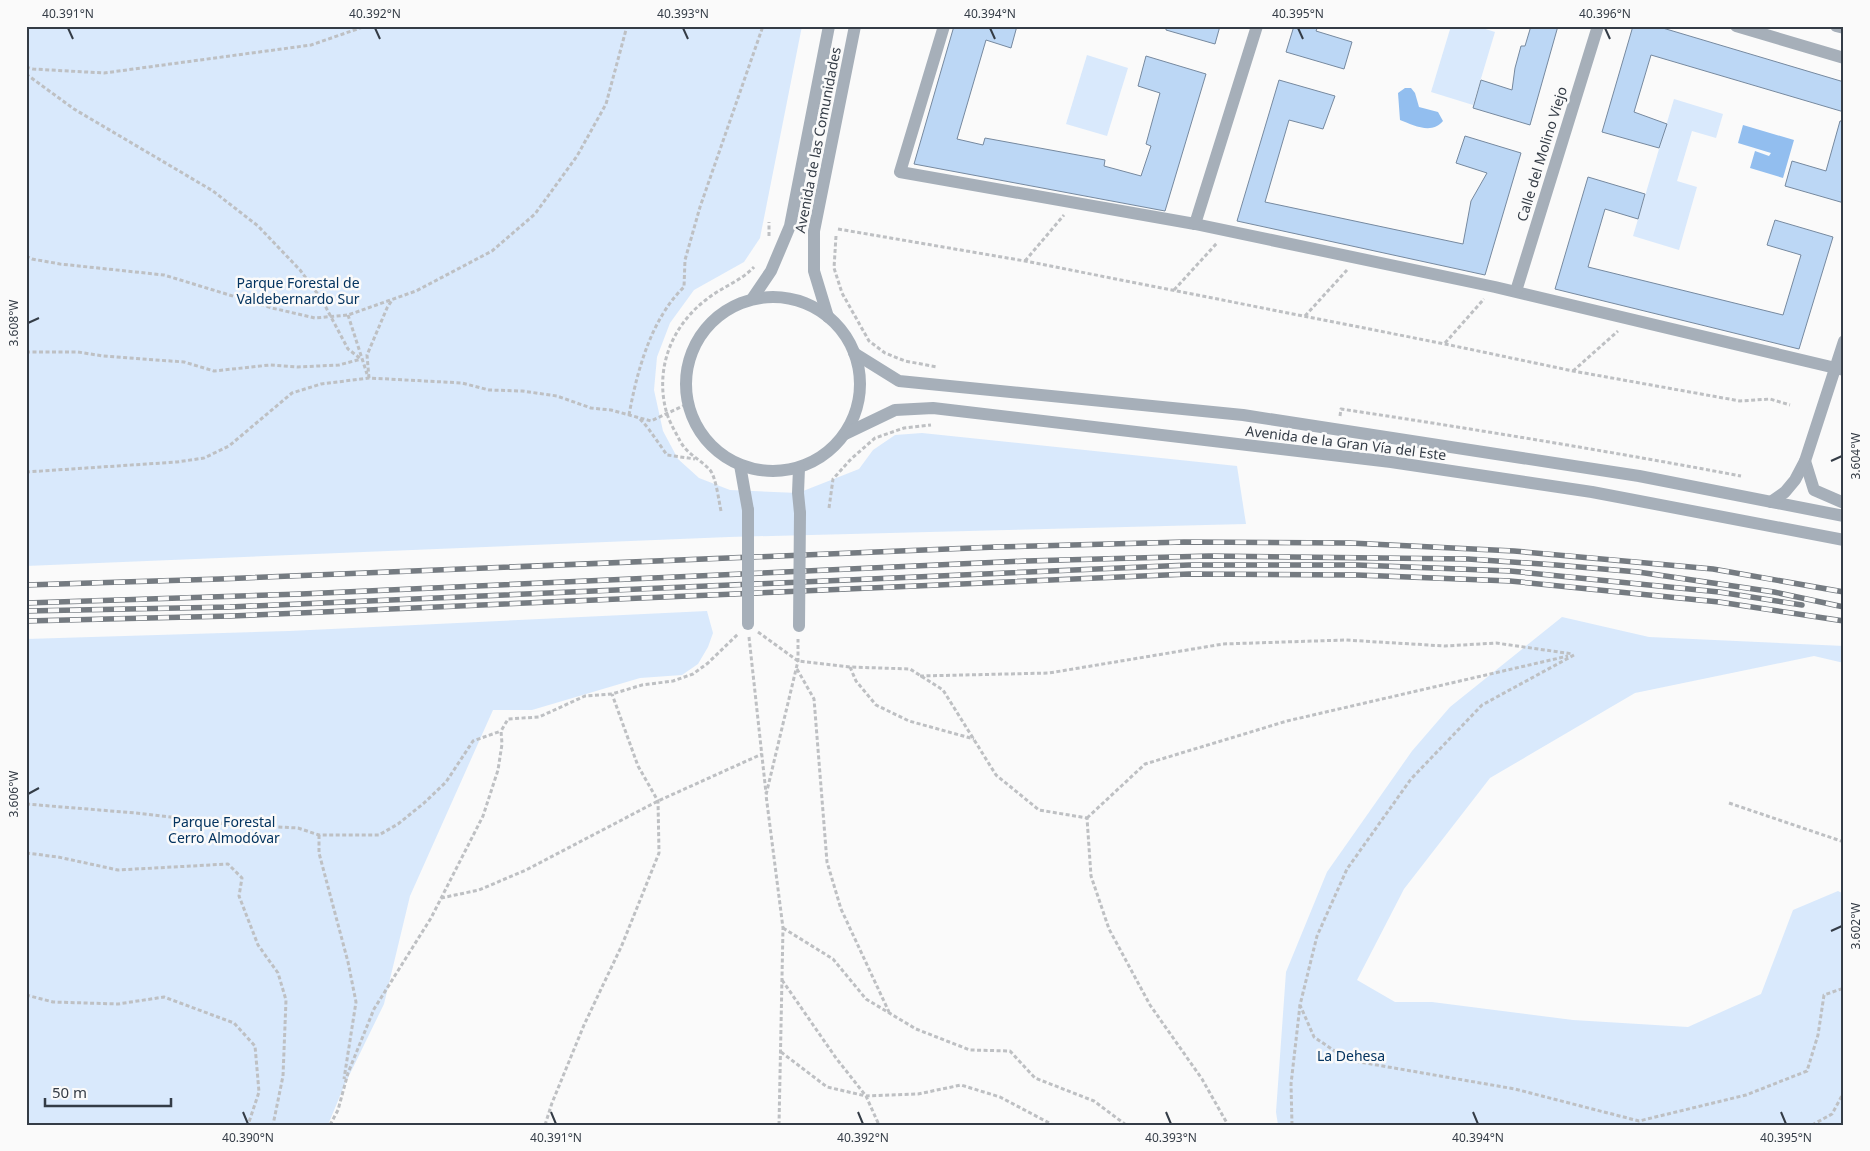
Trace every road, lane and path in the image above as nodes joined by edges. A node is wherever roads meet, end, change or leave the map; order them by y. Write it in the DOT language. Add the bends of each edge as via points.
graph roads {
  1 [pos="366,26"];
  2 [pos="627,26"];
  3 [pos="763,26"];
  4 [pos="829,26"];
  5 [pos="854,26"];
  6 [pos="944,26"];
  7 [pos="1257,26"];
  8 [pos="1598,26"];
  9 [pos="1736,26"];
  10 [pos="1836,26"];
  11 [pos="1844,28"];
  12 [pos="1844,58"];
  13 [pos="26,67"];
  14 [pos="26,74"];
  15 [pos="1074,203"];
  16 [pos="770,222"];
  17 [pos="1195,224"];
  18 [pos="838,229"];
  19 [pos="1229,231"];
  20 [pos="836,236"];
  21 [pos="769,244"];
  22 [pos="26,256"];
  23 [pos="1357,258"];
  24 [pos="1025,261"];
  25 [pos="757,265"];
  26 [pos="1495,287"];
  27 [pos="1173,290"];
  28 [pos="1516,291"];
  29 [pos="393,299"];
  30 [pos="752,299"];
  31 [pos="348,315"];
  32 [pos="330,316"];
  33 [pos="1305,316"];
  34 [pos="828,317"];
  35 [pos="1632,319"];
  36 [pos="1844,341"];
  37 [pos="1445,344"];
  38 [pos="26,352"];
  39 [pos="854,353"];
  40 [pos="361,359"];
  41 [pos="936,366"];
  42 [pos="1840,369"];
  43 [pos="1573,371"];
  44 [pos="369,378"];
  45 [pos="687,404"];
  46 [pos="1790,405"];
  47 [pos="667,414"];
  48 [pos="629,416"];
  49 [pos="639,419"];
  50 [pos="1339,419"];
  51 [pos="931,425"];
  52 [pos="845,434"];
  53 [pos="696,459"];
  54 [pos="1805,461"];
  55 [pos="740,465"];
  56 [pos="799,468"];
  57 [pos="26,472"];
  58 [pos="1741,476"];
  59 [pos="1771,502"];
  60 [pos="1844,503"];
  61 [pos="829,508"];
  62 [pos="721,511"];
  63 [pos="1844,516"];
  64 [pos="1844,540"];
  65 [pos="748,624"];
  66 [pos="798,626"];
  67 [pos="1574,655"];
  68 [pos="798,662"];
  69 [pos="850,667"];
  70 [pos="796,668"];
  71 [pos="920,676"];
  72 [pos="612,694"];
  73 [pos="501,731"];
  74 [pos="975,739"];
  75 [pos="762,754"];
  76 [pos="766,795"];
  77 [pos="658,800"];
  78 [pos="1729,803"];
  79 [pos="26,804"];
  80 [pos="1087,818"];
  81 [pos="318,835"];
  82 [pos="1844,842"];
  83 [pos="26,854"];
  84 [pos="441,898"];
  85 [pos="783,928"];
  86 [pos="782,979"];
  87 [pos="1844,988"];
  88 [pos="26,995"];
  89 [pos="1300,1005"];
  90 [pos="890,1013"];
  91 [pos="780,1051"];
  92 [pos="342,1092"];
  93 [pos="1844,1092"];
  94 [pos="866,1096"];
  95 [pos="1639,1121"];
  96 [pos="248,1125"];
  97 [pos="274,1125"];
  98 [pos="330,1125"];
  99 [pos="545,1125"];
  100 [pos="779,1125"];
  101 [pos="879,1125"];
  102 [pos="1054,1125"];
  103 [pos="1126,1125"];
  104 [pos="1228,1125"];
  105 [pos="1292,1125"];
  106 [pos="1642,1125"];
  107 [pos="1812,1125"];
  1 -- 13 [label="path" via="311,45 104,73"];
  2 -- 29 [label="path" via="606,104 577,156 535,214 492,251 416,291"];
  3 -- 48 [label="path" via="700,207 685,260 684,288 672,299 647,346 634,384"];
  4 -- 30 [label="street, Avenida de las Comunidades" via="790,226 772,271"];
  5 -- 34 [label="street, Avenida de las Comunidades" via="814,231 814,271"];
  6 -- 15 [label="street" via="900,172"];
  7 -- 17 [label="street"];
  8 -- 28 [label="street, Calle del Molino Viejo"];
  9 -- 12 [label="street"];
  10 -- 11 [label="street"];
  14 -- 32 [label="path" via="74,109 212,191 258,226 300,270"];
  15 -- 17 [label="street"];
  15 -- 24 [label="path"];
  16 -- 21 [label="path"];
  17 -- 19 [label="street"];
  18 -- 24 [label="path"];
  19 -- 23 [label="street"];
  19 -- 27 [label="path"];
  20 -- 41 [label="path" via="834,268 842,293 869,341 904,361"];
  22 -- 32 [label="path" via="60,264 164,275 272,308 315,318"];
  23 -- 26 [label="street"];
  23 -- 33 [label="path"];
  24 -- 27 [label="path"];
  25 -- 47 [label="path" via="705,300 689,316 668,347 663,370"];
  26 -- 28 [label="street"];
  26 -- 37 [label="path"];
  27 -- 33 [label="path"];
  28 -- 35 [label="street"];
  29 -- 31 [label="path"];
  29 -- 44 [label="path" via="367,354"];
  30 -- 34 [label="street" via="792,299"];
  30 -- 45 [label="street" via="721,313 698,338 686,370"];
  31 -- 32 [label="path"];
  31 -- 40 [label="path"];
  32 -- 40 [label="path" via="348,349"];
  33 -- 37 [label="path"];
  34 -- 39 [label="street" via="844,334"];
  35 -- 42 [label="street"];
  35 -- 43 [label="path"];
  36 -- 42 [label="street"];
  37 -- 43 [label="path"];
  38 -- 40 [label="path" via="78,352 184,362 214,371 270,365 340,364"];
  39 -- 52 [label="street" via="860,390 854,416"];
  39 -- 59 [label="street, Avenida de la Gran Vía del Este" via="899,381 1243,415 1638,476"];
  40 -- 44 [label="path"];
  42 -- 54 [label="street"];
  43 -- 46 [label="path" via="1740,401 1770,399"];
  44 -- 48 [label="path" via="462,383 489,390 557,396 590,408"];
  44 -- 57 [label="path" via="321,384 292,393 229,446 204,458"];
  45 -- 47 [label="path"];
  45 -- 55 [label="street" via="701,434 712,447"];
  47 -- 49 [label="path" via="651,421"];
  47 -- 53 [label="path" via="682,444"];
  48 -- 49 [label="path"];
  49 -- 53 [label="path" via="667,455"];
  50 -- 58 [label="path" via="1341,410 1612,451"];
  51 -- 61 [label="path" via="904,428 875,438 833,479"];
  52 -- 56 [label="street" via="820,458"];
  52 -- 64 [label="street, Avenida de la Gran Vía del Este" via="895,410 933,408 1410,465 1592,492"];
  53 -- 62 [label="path" via="712,472"];
  54 -- 59 [label="street" via="1795,480"];
  54 -- 60 [label="street" via="1814,490"];
  55 -- 56 [label="street" via="769,472"];
  55 -- 65 [label="street, bridge" via="748,510"];
  56 -- 66 [label="street, bridge"];
  59 -- 63 [label="street, Avenida de la Gran Vía del Este"];
  65 -- 68 [label="path"];
  65 -- 72 [label="path" via="693,674"];
  65 -- 75 [label="path"];
  66 -- 68 [label="path"];
  67 -- 71 [label="path" via="1496,643 1445,646 1317,640 1223,644 1049,673"];
  67 -- 80 [label="path" via="1287,721 1145,764"];
  67 -- 89 [label="path" via="1482,705 1412,778 1347,869 1317,936"];
  68 -- 69 [label="path"];
  68 -- 70 [label="path"];
  69 -- 71 [label="path" via="910,669"];
  69 -- 74 [label="path" via="856,681 876,705 909,721"];
  70 -- 76 [label="path"];
  70 -- 90 [label="path" via="814,699 827,862 841,910"];
  71 -- 74 [label="path" via="943,690"];
  72 -- 73 [label="path" via="585,696 539,717 508,719"];
  72 -- 77 [label="path" via="638,766"];
  73 -- 81 [label="path" via="473,741 446,782 404,819 380,835"];
  73 -- 84 [label="path" via="498,770 483,816"];
  74 -- 80 [label="path" via="996,775 1039,810"];
  75 -- 76 [label="path"];
  75 -- 77 [label="path"];
  76 -- 85 [label="path"];
  77 -- 84 [label="path" via="518,873 479,890"];
  77 -- 99 [label="path" via="659,853 622,945 584,1025"];
  78 -- 82 [label="path"];
  79 -- 81 [label="path" via="298,828"];
  80 -- 104 [label="path" via="1092,876 1109,929 1150,1005 1202,1079"];
  81 -- 92 [label="path" via="319,853 356,1002"];
  83 -- 97 [label="path" via="58,856 118,870 228,864 242,878 239,896 258,944 278,973 286,1000 283,1076"];
  84 -- 92 [label="path" via="374,1009"];
  85 -- 86 [label="path"];
  85 -- 90 [label="path" via="833,958 866,999"];
  86 -- 91 [label="path"];
  86 -- 94 [label="path"];
  87 -- 95 [label="path" via="1824,994 1818,1035 1807,1072 1746,1095"];
  88 -- 96 [label="path" via="53,1002 118,1004 164,996 234,1022 255,1046 259,1092"];
  89 -- 95 [label="path" via="1314,1037 1348,1060 1514,1090"];
  89 -- 105 [label="path" via="1291,1084"];
  90 -- 103 [label="path" via="916,1029 970,1050 1010,1051 1035,1078 1094,1101"];
  91 -- 94 [label="path" via="827,1087"];
  91 -- 100 [label="path"];
  92 -- 98 [label="path"];
  93 -- 107 [label="path" via="1832,1114"];
  94 -- 101 [label="path"];
  94 -- 102 [label="path" via="918,1094 961,1085 1000,1097"];
  95 -- 106 [label="path"];
}
